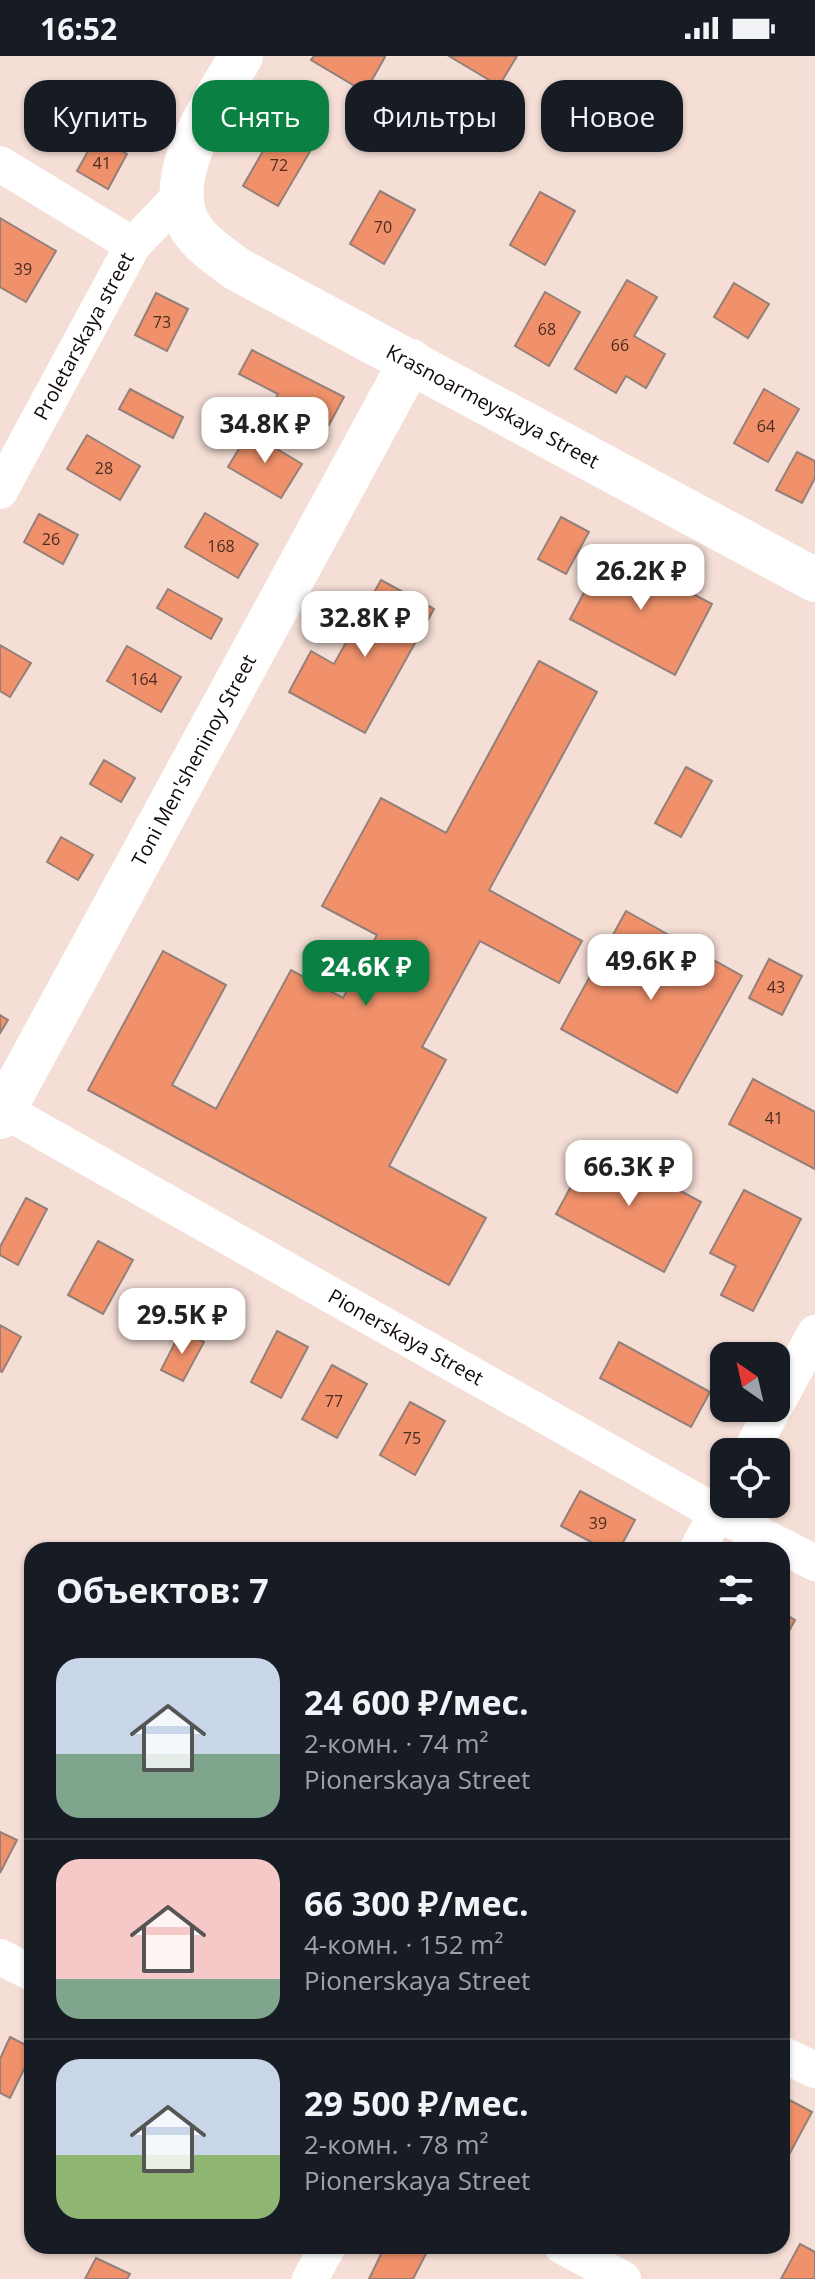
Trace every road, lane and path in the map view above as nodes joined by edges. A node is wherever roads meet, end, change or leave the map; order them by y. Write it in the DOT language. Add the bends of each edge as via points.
graph roads {
  1 [pos="241,56"];
  2 [pos="0,164"];
  3 [pos="184,206"];
  4 [pos="133,245"];
  5 [pos="411,361"];
  6 [pos="0,491"];
  7 [pos="815,580"];
  8 [pos="1,1112"];
  9 [pos="815,1333"];
  10 [pos="790,1379"];
  11 [pos="710,1502"];
  12 [pos="714,1518"];
  13 [pos="739,1518"];
  14 [pos="701,1542"];
  15 [pos="779,1542"];
  16 [pos="790,1548"];
  17 [pos="815,1563"];
  18 [pos="0,1957"];
  19 [pos="24,1969"];
  20 [pos="790,2058"];
  21 [pos="815,2070"];
  22 [pos="324,2254"];
  23 [pos="577,2254"];
  24 [pos="310,2279"];
  25 [pos="623,2279"];
  1 -- 3 [label="street" via="183,169"];
  2 -- 4 [label="street"];
  3 -- 4 [label="street, Proletarskaya street"];
  3 -- 5 [label="street, Krasnoarmeyskaya Street" via="196,235 237,269"];
  4 -- 6 [label="street, Proletarskaya street"];
  5 -- 7 [label="street, Krasnoarmeyskaya Street"];
  5 -- 8 [label="street, Toni Men'sheninoy Street"];
  8 -- 11 [label="street, Pionerskaya Street"];
  9 -- 10 [label="street"];
  12 -- 14 [label="street"];
  13 -- 15 [label="street, Pionerskaya Street"];
  16 -- 17 [label="street, Pionerskaya Street"];
  18 -- 19 [label="street"];
  20 -- 21 [label="street"];
  22 -- 24 [label="street"];
  23 -- 25 [label="street"];
}
